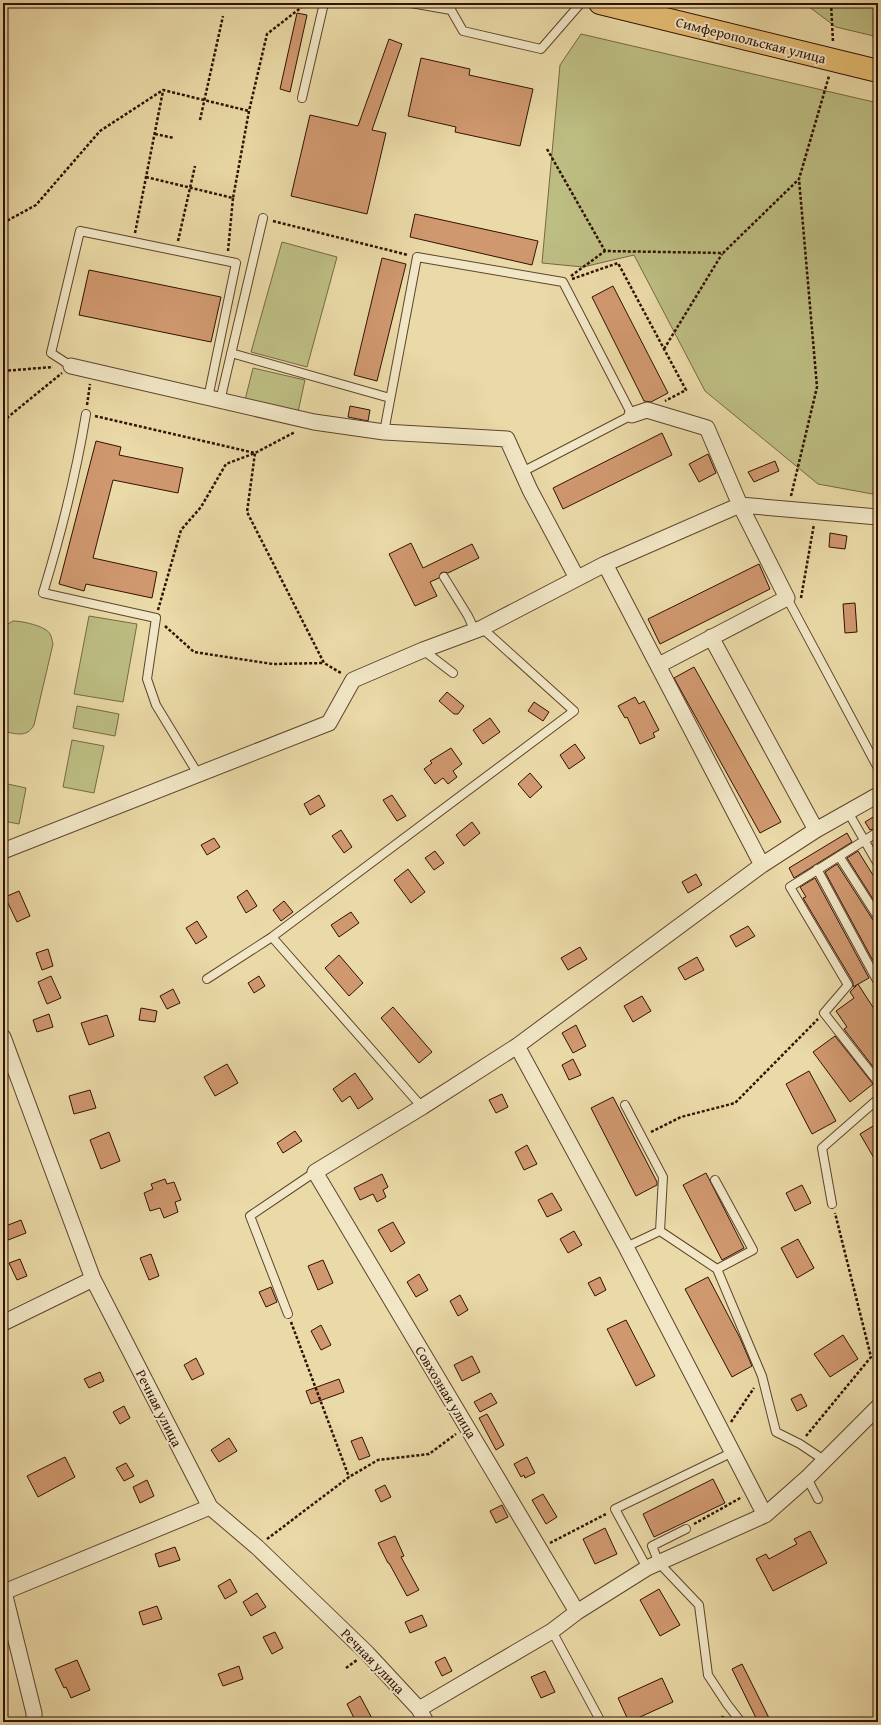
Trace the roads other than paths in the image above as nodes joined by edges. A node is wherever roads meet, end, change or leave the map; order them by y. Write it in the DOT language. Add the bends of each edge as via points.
graph roads {
  1 [pos="324,3"];
  2 [pos="411,3"];
  3 [pos="581,3"];
  4 [pos="600,3"];
  5 [pos="452,7"];
  6 [pos="878,71"];
  7 [pos="302,98"];
  8 [pos="263,218"];
  9 [pos="231,353"];
  10 [pos="71,366"];
  11 [pos="390,398"];
  12 [pos="214,399"];
  13 [pos="86,414"];
  14 [pos="632,415"];
  15 [pos="384,432"];
  16 [pos="522,472"];
  17 [pos="740,505"];
  18 [pos="878,517"];
  19 [pos="605,564"];
  20 [pos="444,576"];
  21 [pos="577,578"];
  22 [pos="787,598"];
  23 [pos="478,628"];
  24 [pos="711,638"];
  25 [pos="423,650"];
  26 [pos="659,665"];
  27 [pos="453,673"];
  28 [pos="878,768"];
  29 [pos="198,774"];
  30 [pos="878,795"];
  31 [pos="848,812"];
  32 [pos="816,830"];
  33 [pos="878,832"];
  34 [pos="864,840"];
  35 [pos="3,850"];
  36 [pos="839,856"];
  37 [pos="878,864"];
  38 [pos="762,865"];
  39 [pos="816,869"];
  40 [pos="878,917"];
  41 [pos="272,937"];
  42 [pos="207,979"];
  43 [pos="878,982"];
  44 [pos="3,1037"];
  45 [pos="518,1046"];
  46 [pos="878,1082"];
  47 [pos="878,1099"];
  48 [pos="625,1105"];
  49 [pos="422,1107"];
  50 [pos="315,1172"];
  51 [pos="715,1180"];
  52 [pos="832,1204"];
  53 [pos="660,1231"];
  54 [pos="626,1247"];
  55 [pos="716,1269"];
  56 [pos="93,1279"];
  57 [pos="288,1314"];
  58 [pos="3,1323"];
  59 [pos="878,1407"];
  60 [pos="733,1452"];
  61 [pos="824,1460"];
  62 [pos="807,1478"];
  63 [pos="818,1499"];
  64 [pos="210,1507"];
  65 [pos="765,1515"];
  66 [pos="686,1530"];
  67 [pos="653,1566"];
  68 [pos="577,1612"];
  69 [pos="552,1631"];
  70 [pos="423,1716"];
  71 [pos="34,1722"];
  72 [pos="601,1722"];
  73 [pos="741,1722"];
  1 -- 7 [label="lane"];
  2 -- 5 [label="lane"];
  3 -- 5 [label="lane" via="541,49 463,31"];
  4 -- 6 [label="main road, Симферопольская улица"];
  8 -- 9 [label="lane"];
  9 -- 11 [label="lane"];
  9 -- 12 [label="lane"];
  10 -- 12 [label="street"];
  10 -- 12 [label="lane" via="51,352 80,231 236,263"];
  11 -- 14 [label="lane" via="417,257 563,282"];
  11 -- 15 [label="lane"];
  12 -- 15 [label="street" via="314,422"];
  13 -- 29 [label="lane" via="78,463 43,593 156,618 147,679 156,705"];
  14 -- 16 [label="lane"];
  14 -- 17 [label="street" via="647,410 707,428"];
  15 -- 16 [label="street" via="507,439"];
  16 -- 21 [label="street"];
  17 -- 18 [label="street"];
  17 -- 19 [label="street"];
  17 -- 22 [label="street"];
  19 -- 21 [label="street"];
  19 -- 26 [label="street"];
  20 -- 23 [label="lane"];
  21 -- 23 [label="street"];
  22 -- 24 [label="street"];
  22 -- 28 [label="lane"];
  23 -- 25 [label="street"];
  23 -- 41 [label="lane" via="574,711"];
  24 -- 26 [label="street"];
  24 -- 32 [label="street"];
  25 -- 27 [label="lane"];
  25 -- 29 [label="street" via="353,680 329,723"];
  26 -- 38 [label="street"];
  29 -- 35 [label="street"];
  30 -- 31 [label="street"];
  31 -- 32 [label="street"];
  31 -- 34 [label="lane"];
  32 -- 38 [label="street"];
  33 -- 34 [label="lane"];
  34 -- 36 [label="lane"];
  34 -- 37 [label="lane"];
  36 -- 39 [label="lane"];
  36 -- 40 [label="lane"];
  38 -- 45 [label="street"];
  39 -- 43 [label="lane"];
  39 -- 46 [label="lane" via="790,887 848,985 824,1013"];
  41 -- 42 [label="lane"];
  41 -- 49 [label="lane"];
  44 -- 56 [label="street, Речная улица"];
  45 -- 49 [label="street"];
  45 -- 54 [label="street"];
  47 -- 52 [label="lane" via="822,1148"];
  48 -- 53 [label="lane" via="663,1176"];
  49 -- 50 [label="street"];
  50 -- 57 [label="lane" via="250,1216"];
  50 -- 68 [label="street, Совхозная улица"];
  51 -- 55 [label="lane" via="753,1250"];
  53 -- 54 [label="lane"];
  53 -- 55 [label="lane"];
  54 -- 60 [label="street"];
  55 -- 61 [label="lane" via="762,1376 776,1432"];
  56 -- 58 [label="street"];
  56 -- 64 [label="street, Речная улица"];
  59 -- 61 [label="street"];
  60 -- 65 [label="street"];
  60 -- 67 [label="lane" via="616,1509"];
  61 -- 62 [label="street"];
  62 -- 63 [label="lane"];
  62 -- 65 [label="street"];
  64 -- 70 [label="street, Речная улица" via="257,1547 367,1653"];
  64 -- 71 [label="street" via="4,1592 34,1713"];
  65 -- 67 [label="street"];
  66 -- 67 [label="lane" via="652,1546"];
  67 -- 68 [label="street"];
  67 -- 73 [label="lane" via="699,1605 708,1675"];
  68 -- 69 [label="street"];
  69 -- 70 [label="street"];
  69 -- 72 [label="lane"];
}
